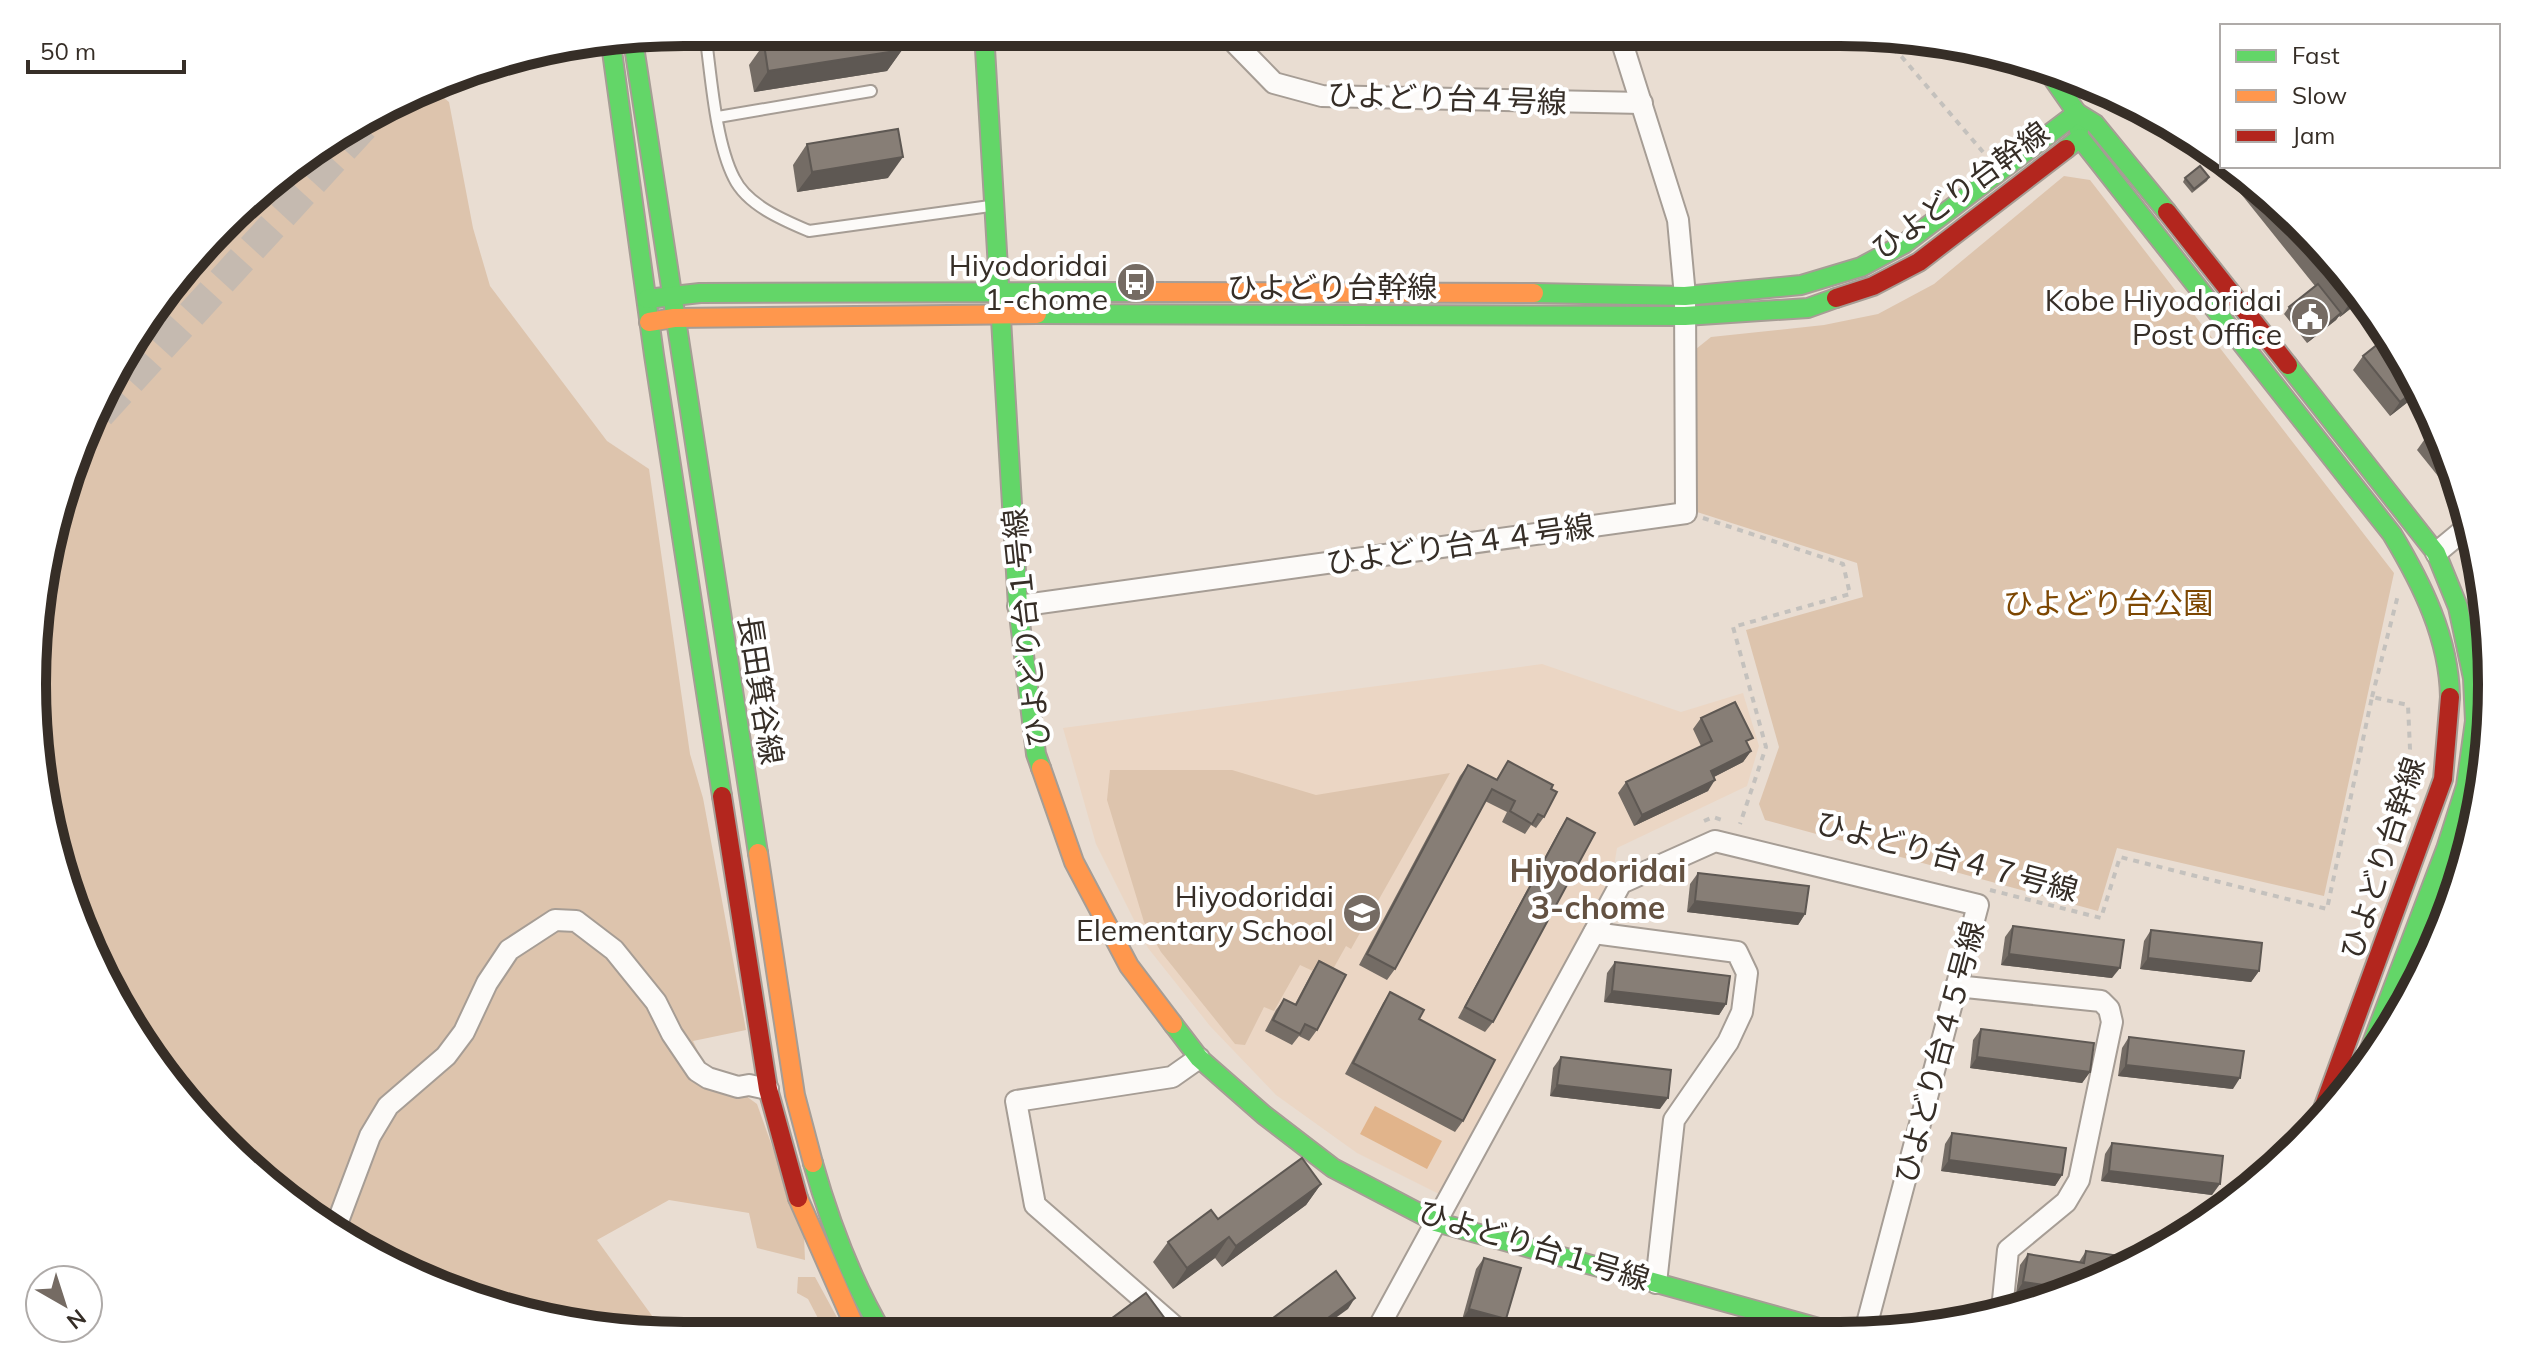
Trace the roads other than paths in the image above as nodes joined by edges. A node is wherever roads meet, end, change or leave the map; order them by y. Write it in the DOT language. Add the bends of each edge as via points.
graph roads {
  1 [pos="707,46"];
  2 [pos="985,46"];
  3 [pos="1238,46"];
  4 [pos="1623,46"];
  5 [pos="634,48"];
  6 [pos="611,50"];
  7 [pos="2057,85"];
  8 [pos="871,91"];
  9 [pos="1642,103"];
  10 [pos="2077,113"];
  11 [pos="718,117"];
  12 [pos="2095,124"];
  13 [pos="2080,138"];
  14 [pos="995,205"];
  15 [pos="1001,293"];
  16 [pos="670,297"];
  17 [pos="647,299"];
  18 [pos="1685,306"];
  19 [pos="1002,314"];
  20 [pos="674,318"];
  21 [pos="649,322"];
  22 [pos="2460,533"];
  23 [pos="2436,553"];
  24 [pos="1018,606"];
  25 [pos="1594,933"];
  26 [pos="1956,986"];
  27 [pos="2380,1023"];
  28 [pos="1199,1058"];
  29 [pos="768,1089"];
  30 [pos="2328,1095"];
  31 [pos="339,1220"];
  32 [pos="1436,1222"];
  33 [pos="1656,1283"];
  34 [pos="2003,1300"];
  35 [pos="1868,1321"];
  36 [pos="853,1322"];
  37 [pos="876,1322"];
  38 [pos="1169,1322"];
  39 [pos="1381,1322"];
  40 [pos="1797,1322"];
  1 -- 11 [label="lane"];
  2 -- 14 [label="street, ひよどり台１号線"];
  3 -- 9 [label="street, ひよどり台４号線" via="1274,83 1322,96"];
  4 -- 9 [label="street"];
  5 -- 16 [label="street, 長田箕谷線"];
  6 -- 17 [label="street, 長田箕谷線"];
  7 -- 10 [label="street"];
  8 -- 11 [label="lane"];
  9 -- 18 [label="street" via="1678,220"];
  10 -- 12 [label="street, ひよどり台幹線"];
  10 -- 13 [label="street"];
  10 -- 18 [label="street, ひよどり台幹線" via="1904,244 1861,267 1801,285"];
  11 -- 14 [label="lane" via="734,180 750,198 809,231"];
  12 -- 13 [label="street"];
  12 -- 23 [label="street, ひよどり台幹線"];
  13 -- 18 [label="street, ひよどり台幹線" via="1919,262 1873,286 1808,308"];
  13 -- 30 [label="street, ひよどり台幹線" via="2392,534 2436,615 2450,683 2443,779"];
  14 -- 15 [label="street, ひよどり台１号線"];
  15 -- 16 [label="street, ひよどり台幹線"];
  15 -- 18 [label="street, ひよどり台幹線" via="1453,291"];
  15 -- 19 [label="street, ひよどり台１号線"];
  16 -- 17 [label="street, ひよどり台幹線"];
  16 -- 20 [label="street, 長田箕谷線"];
  17 -- 21 [label="street, 長田箕谷線"];
  18 -- 19 [label="street, ひよどり台幹線"];
  18 -- 24 [label="street, ひよどり台４４号線" via="1686,513"];
  19 -- 20 [label="street, ひよどり台幹線"];
  19 -- 24 [label="street, ひよどり台１号線"];
  20 -- 21 [label="street, ひよどり台幹線"];
  20 -- 37 [label="street, 長田箕谷線" via="795,1095 847,1268"];
  21 -- 29 [label="street, 長田箕谷線"];
  22 -- 23 [label="street"];
  23 -- 27 [label="street, ひよどり台幹線" via="2458,607 2473,678 2475,721 2466,786"];
  24 -- 28 [label="street, ひよどり台１号線" via="1036,754 1074,862 1129,966"];
  25 -- 26 [label="street, ひよどり台４５号線" via="1621,883 1715,841 1978,905"];
  25 -- 32 [label="street, ひよどり台４５号線"];
  25 -- 33 [label="street" via="1737,952 1747,973 1742,1012 1728,1042 1674,1120"];
  26 -- 34 [label="street" via="2101,1001 2112,1022 2079,1180 2066,1202 2008,1250"];
  26 -- 35 [label="street, ひよどり台４５号線"];
  28 -- 32 [label="street, ひよどり台１号線" via="1333,1168"];
  28 -- 38 [label="street" via="1172,1077 1016,1101 1035,1205"];
  29 -- 31 [label="street" via="738,1087 697,1071 656,1002 614,950 576,921 555,920 509,950 446,1056 388,1106 370,1136"];
  29 -- 36 [label="street, 長田箕谷線" via="796,1194"];
  32 -- 33 [label="street, ひよどり台１号線"];
  32 -- 39 [label="street, ひよどり台４５号線"];
  33 -- 40 [label="street, ひよどり台１号線"];
}
